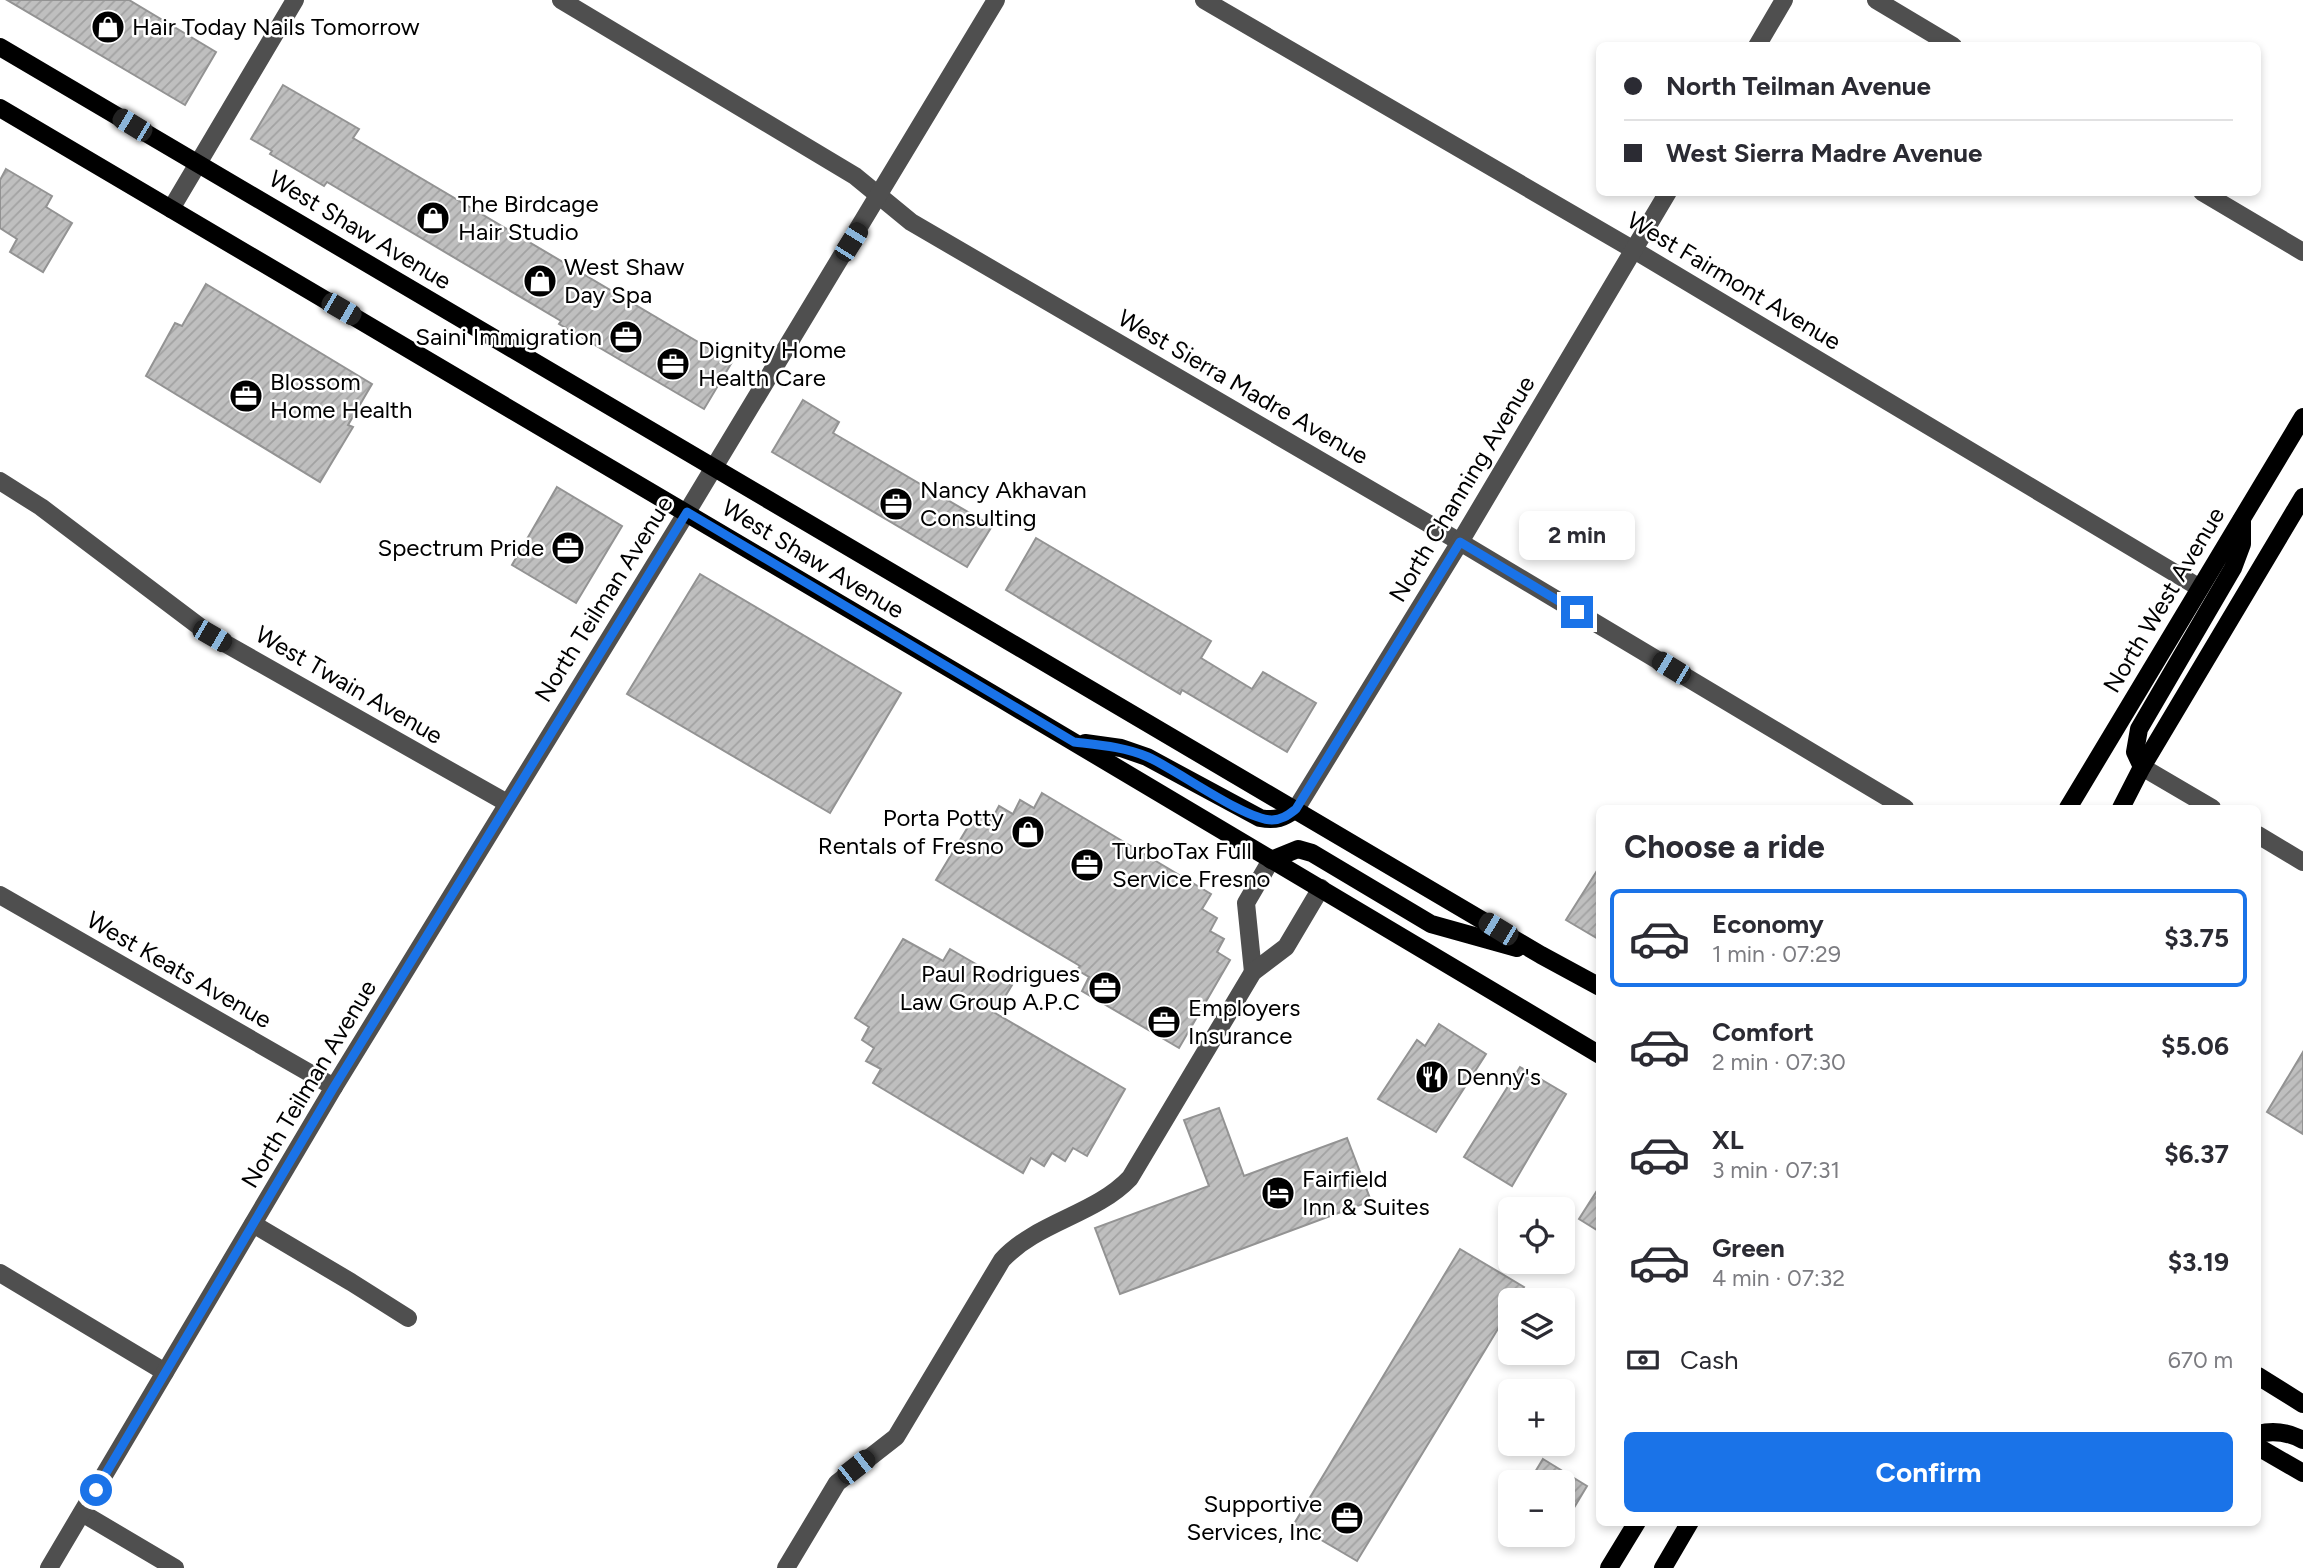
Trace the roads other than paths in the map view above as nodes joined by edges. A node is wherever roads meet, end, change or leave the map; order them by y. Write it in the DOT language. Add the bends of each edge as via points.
graph roads {
  1 [pos="295,0"];
  2 [pos="561,0"];
  3 [pos="996,0"];
  4 [pos="1203,0"];
  5 [pos="1784,0"];
  6 [pos="1876,0"];
  7 [pos="1759,42"];
  8 [pos="1946,42"];
  9 [pos="0,47"];
  10 [pos="0,108"];
  11 [pos="199,164"];
  12 [pos="879,196"];
  13 [pos="1666,196"];
  14 [pos="2209,196"];
  15 [pos="171,209"];
  16 [pos="1634,250"];
  17 [pos="2303,252"];
  18 [pos="2303,417"];
  19 [pos="714,467"];
  20 [pos="0,481"];
  21 [pos="2303,498"];
  22 [pos="687,512"];
  23 [pos="2242,519"];
  24 [pos="1460,542"];
  25 [pos="2200,588"];
  26 [pos="1074,742"];
  27 [pos="2142,767"];
  28 [pos="507,803"];
  29 [pos="1900,805"];
  30 [pos="2070,805"];
  31 [pos="2123,805"];
  32 [pos="2207,805"];
  33 [pos="1296,809"];
  34 [pos="2261,837"];
  35 [pos="1271,860"];
  36 [pos="2303,862"];
  37 [pos="1321,888"];
  38 [pos="0,895"];
  39 [pos="1541,955"];
  40 [pos="1253,972"];
  41 [pos="1596,985"];
  42 [pos="1596,1053"];
  43 [pos="334,1087"];
  44 [pos="253,1224"];
  45 [pos="0,1273"];
  46 [pos="408,1318"];
  47 [pos="165,1371"];
  48 [pos="2261,1379"];
  49 [pos="2303,1404"];
  50 [pos="2261,1433"];
  51 [pos="2303,1440"];
  52 [pos="2261,1449"];
  53 [pos="2303,1474"];
  54 [pos="82,1513"];
  55 [pos="1635,1526"];
  56 [pos="1688,1526"];
  57 [pos="49,1568"];
  58 [pos="175,1568"];
  59 [pos="786,1568"];
  60 [pos="1609,1568"];
  61 [pos="1662,1568"];
  1 -- 11 [label="street"];
  2 -- 12 [label="street, West Sierra Madre Avenue" via="855,176"];
  3 -- 12 [label="street, North Teilman Avenue"];
  4 -- 16 [label="street, West Fairmont Avenue"];
  5 -- 7 [label="street"];
  6 -- 8 [label="street"];
  9 -- 11 [label="main road, West Shaw Avenue"];
  10 -- 15 [label="main road, West Shaw Avenue"];
  11 -- 15 [label="street"];
  11 -- 19 [label="main road, West Shaw Avenue"];
  12 -- 19 [label="street, North Teilman Avenue"];
  12 -- 24 [label="street, West Sierra Madre Avenue" via="911,222"];
  13 -- 16 [label="street, North Channing Avenue"];
  14 -- 17 [label="street"];
  15 -- 22 [label="main road, West Shaw Avenue"];
  16 -- 24 [label="street, North Channing Avenue"];
  16 -- 25 [label="street, West Fairmont Avenue"];
  18 -- 23 [label="main road, North West Avenue"];
  19 -- 22 [label="street, North Teilman Avenue"];
  19 -- 33 [label="main road, West Shaw Avenue"];
  20 -- 28 [label="street, West Twain Avenue" via="212,636"];
  21 -- 27 [label="main road"];
  22 -- 26 [label="main road, West Shaw Avenue"];
  22 -- 28 [label="street, North Teilman Avenue"];
  23 -- 25 [label="main road, North West Avenue"];
  23 -- 27 [label="main road" via="2242,544 2234,568 2139,729 2135,752"];
  24 -- 29 [label="street, West Sierra Madre Avenue"];
  24 -- 33 [label="street, North Channing Avenue"];
  25 -- 30 [label="main road, North West Avenue"];
  26 -- 33 [label="main road" via="1121,748 1147,757 1260,818 1284,818"];
  26 -- 35 [label="main road, West Shaw Avenue"];
  27 -- 31 [label="main road"];
  27 -- 32 [label="street"];
  28 -- 43 [label="street, North Teilman Avenue"];
  33 -- 39 [label="main road, West Shaw Avenue"];
  34 -- 36 [label="street"];
  35 -- 37 [label="main road, West Shaw Avenue"];
  35 -- 39 [label="main road" via="1298,849 1312,853 1431,924"];
  35 -- 40 [label="street" via="1246,903"];
  37 -- 40 [label="street" via="1286,947"];
  37 -- 42 [label="main road, West Shaw Avenue"];
  38 -- 43 [label="street, West Keats Avenue"];
  39 -- 41 [label="main road, West Shaw Avenue"];
  40 -- 59 [label="street" via="1130,1178 1104,1200 1018,1246 1002,1260 896,1437 837,1482"];
  43 -- 44 [label="street, North Teilman Avenue"];
  44 -- 46 [label="street, North Teilman Avenue"];
  44 -- 47 [label="street, North Teilman Avenue"];
  45 -- 47 [label="street"];
  47 -- 54 [label="street, North Teilman Avenue"];
  48 -- 49 [label="main road"];
  50 -- 51 [label="main road" via="2282,1432"];
  52 -- 53 [label="main road"];
  54 -- 57 [label="street, North Teilman Avenue"];
  54 -- 58 [label="street"];
  55 -- 60 [label="main road"];
  56 -- 61 [label="main road"];
}
